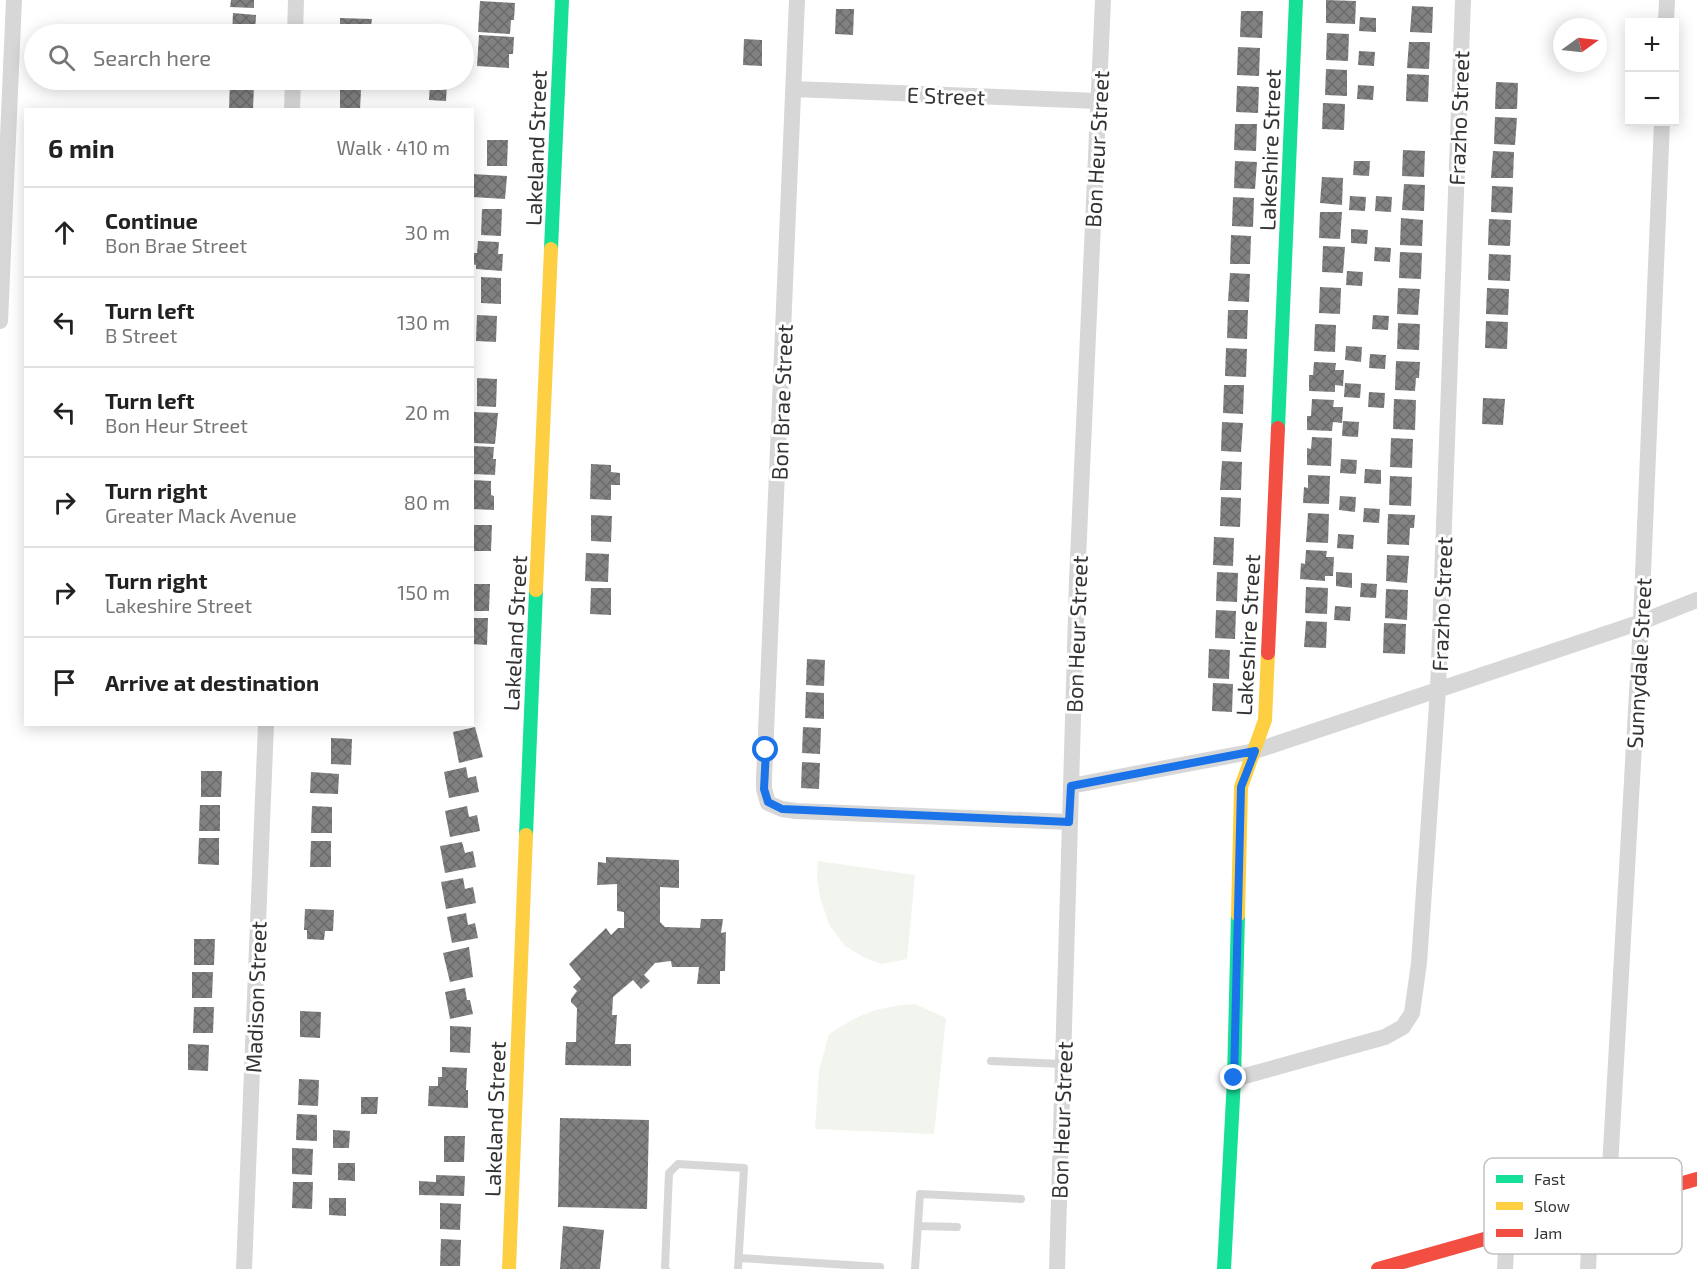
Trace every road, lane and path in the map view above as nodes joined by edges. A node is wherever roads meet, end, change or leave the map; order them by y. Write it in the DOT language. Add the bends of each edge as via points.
graph roads {
  1 [pos="14,0"];
  2 [pos="296,0"];
  3 [pos="562,0"];
  4 [pos="797,0"];
  5 [pos="1103,0"];
  6 [pos="1296,0"];
  7 [pos="1463,0"];
  8 [pos="1667,0"];
  9 [pos="1666,18"];
  10 [pos="295,24"];
  11 [pos="794,89"];
  12 [pos="293,90"];
  13 [pos="1098,101"];
  14 [pos="292,108"];
  15 [pos="1662,126"];
  16 [pos="0,321"];
  17 [pos="1697,600"];
  18 [pos="1641,622"];
  19 [pos="1438,690"];
  20 [pos="266,726"];
  21 [pos="1255,751"];
  22 [pos="1071,786"];
  23 [pos="1069,822"];
  24 [pos="990,1061"];
  25 [pos="1063,1064"];
  26 [pos="1234,1078"];
  27 [pos="1611,1158"];
  28 [pos="1697,1179"];
  29 [pos="1682,1183"];
  30 [pos="1021,1199"];
  31 [pos="918,1226"];
  32 [pos="957,1227"];
  33 [pos="1484,1239"];
  34 [pos="1506,1254"];
  35 [pos="1589,1254"];
  36 [pos="739,1258"];
  37 [pos="801,1265"];
  38 [pos="244,1269"];
  39 [pos="509,1269"];
  40 [pos="666,1269"];
  41 [pos="738,1269"];
  42 [pos="880,1269"];
  43 [pos="915,1269"];
  44 [pos="1057,1269"];
  45 [pos="1224,1269"];
  46 [pos="1378,1269"];
  47 [pos="1505,1269"];
  48 [pos="1588,1269"];
  1 -- 16 [label="street"];
  2 -- 10 [label="street"];
  3 -- 39 [label="street, Lakeland Street"];
  4 -- 11 [label="street, Bon Brae Street"];
  5 -- 13 [label="street, Bon Heur Street"];
  6 -- 21 [label="street, Lakeshire Street" via="1265,720"];
  7 -- 19 [label="street, Frazho Street"];
  8 -- 9 [label="street"];
  11 -- 13 [label="street, E Street"];
  11 -- 23 [label="street, Bon Brae Street" via="764,789 768,802 796,811"];
  12 -- 14 [label="street"];
  13 -- 22 [label="street, Bon Heur Street"];
  15 -- 18 [label="street, Sunnydale Street"];
  17 -- 18 [label="street"];
  18 -- 19 [label="street"];
  18 -- 27 [label="street, Sunnydale Street"];
  19 -- 21 [label="street"];
  19 -- 26 [label="street, Frazho Street" via="1412,1013 1402,1027 1385,1037"];
  20 -- 38 [label="street, Madison Street"];
  21 -- 22 [label="street"];
  21 -- 26 [label="street, Lakeshire Street" via="1241,787"];
  22 -- 23 [label="street, Bon Heur Street"];
  23 -- 25 [label="street, Bon Heur Street"];
  24 -- 25 [label="lane"];
  25 -- 44 [label="street, Bon Heur Street"];
  26 -- 45 [label="street, Lakeshire Street"];
  28 -- 29 [label="street"];
  30 -- 31 [label="lane" via="920,1194"];
  31 -- 32 [label="lane"];
  31 -- 43 [label="lane"];
  33 -- 46 [label="street"];
  34 -- 47 [label="street"];
  35 -- 48 [label="street"];
  36 -- 37 [label="lane"];
  36 -- 40 [label="lane" via="744,1168 678,1164 669,1173"];
  36 -- 41 [label="lane"];
  37 -- 42 [label="lane"];
}
